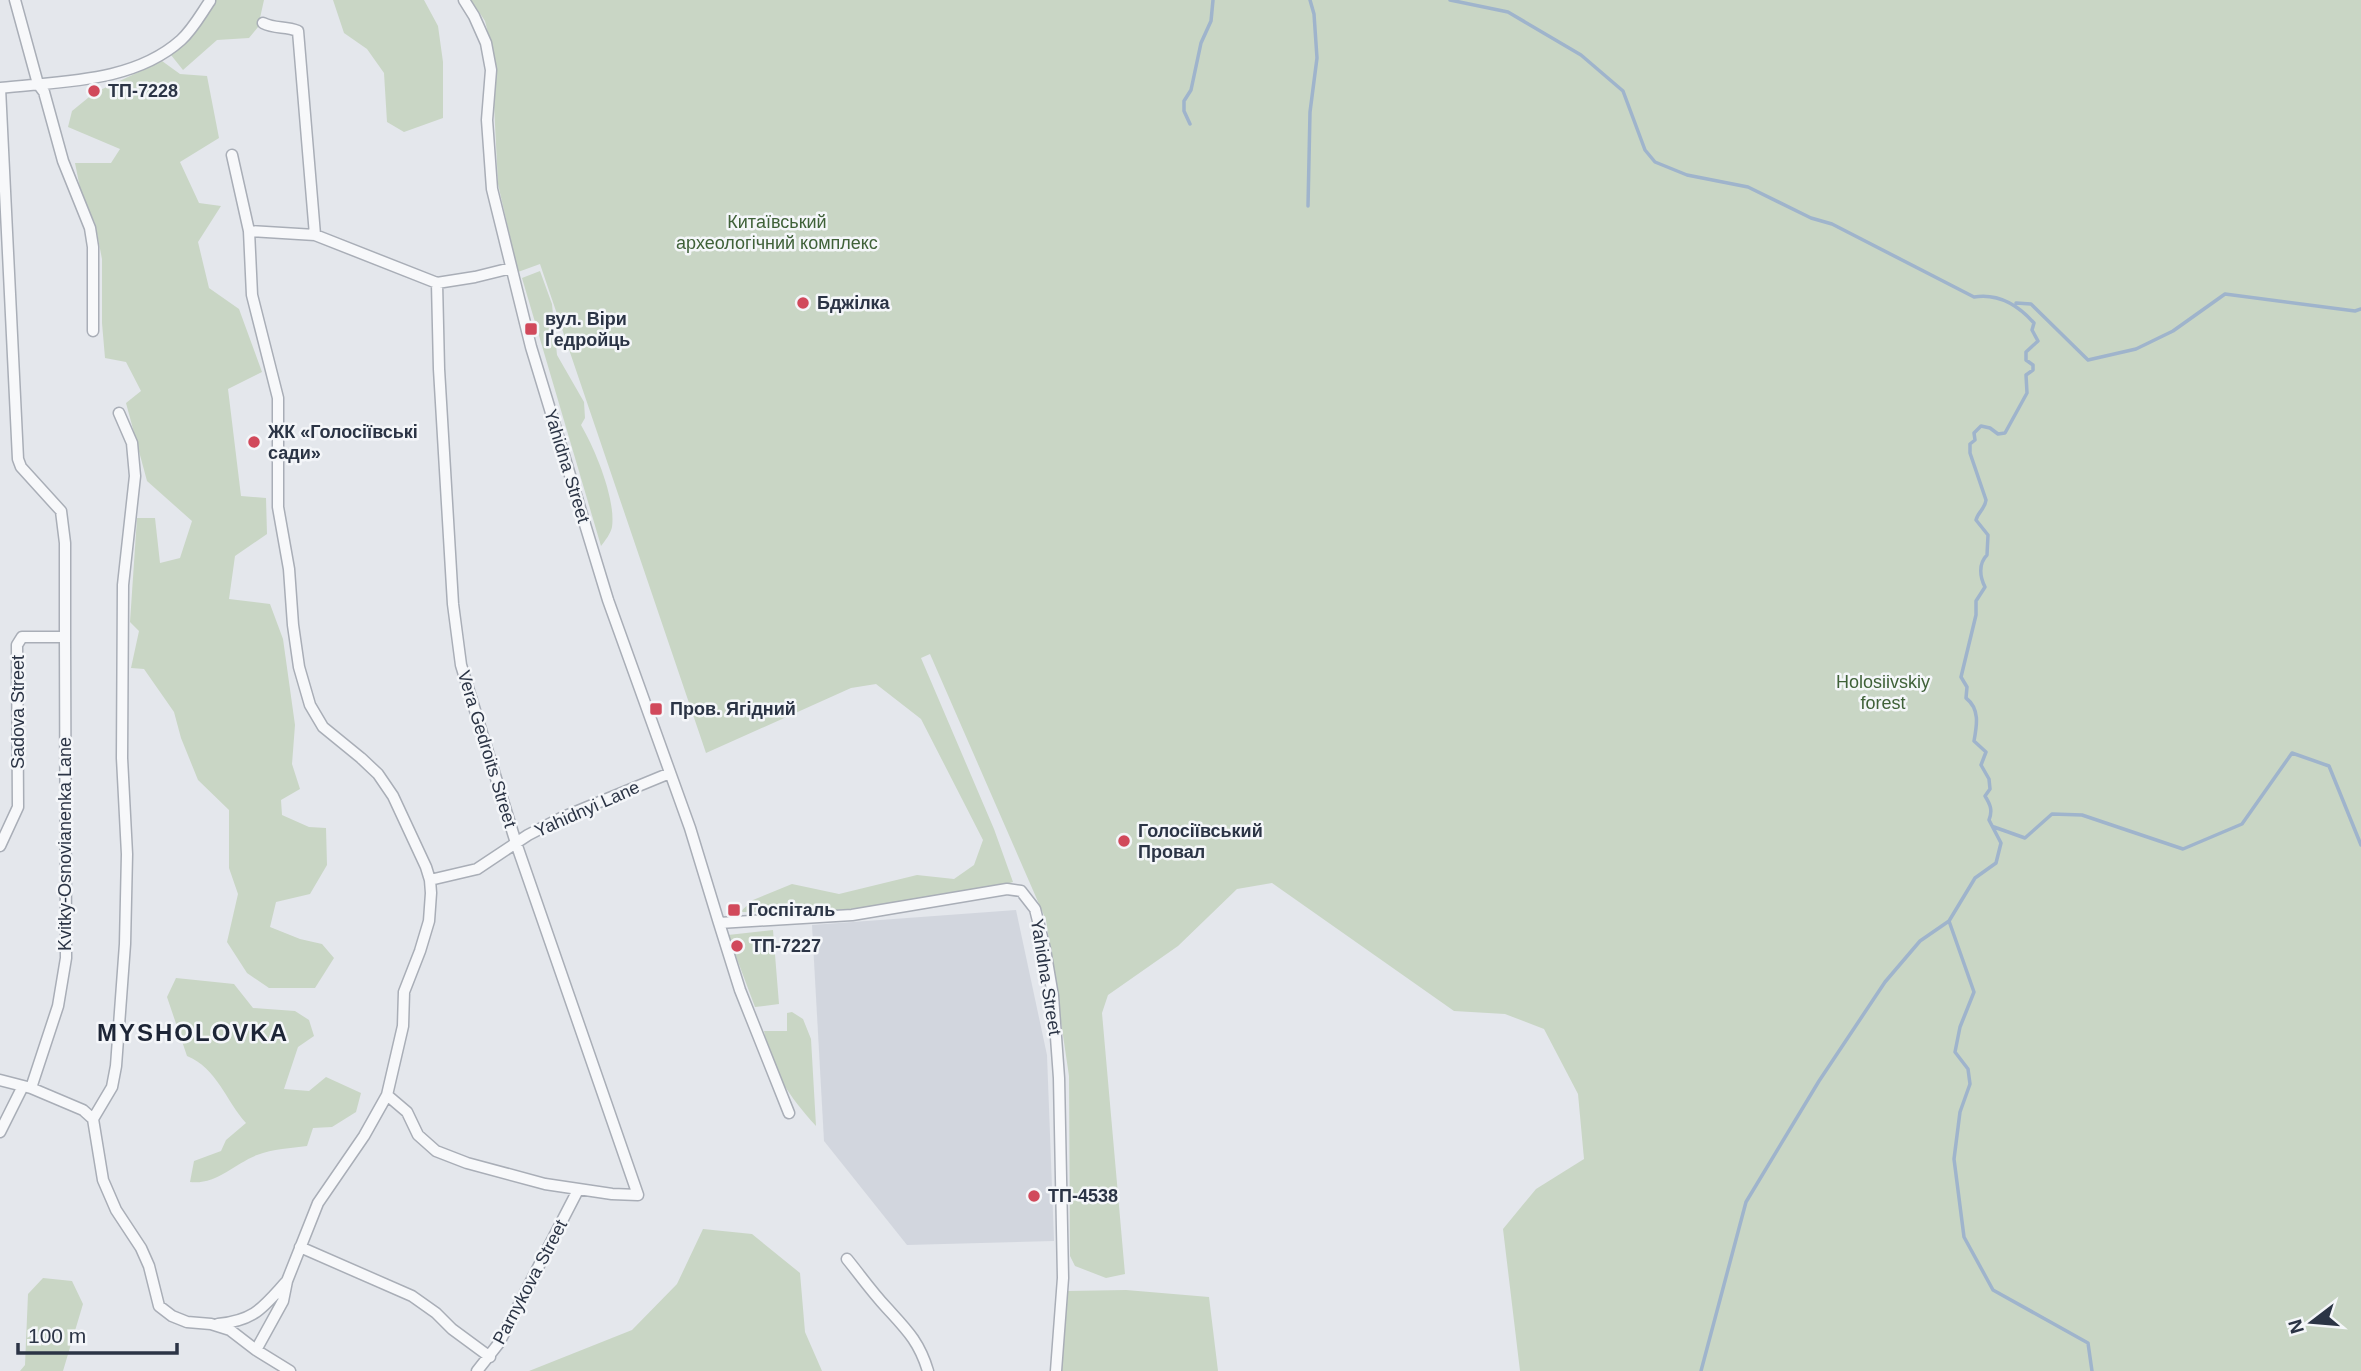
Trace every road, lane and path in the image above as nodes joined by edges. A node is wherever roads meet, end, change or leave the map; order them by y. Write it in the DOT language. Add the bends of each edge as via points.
graph roads {
  1 [pos="15,0"];
  2 [pos="464,0"];
  3 [pos="210,1"];
  4 [pos="263,23"];
  5 [pos="37,84"];
  6 [pos="0,88"];
  7 [pos="232,155"];
  8 [pos="249,231"];
  9 [pos="315,235"];
  10 [pos="511,268"];
  11 [pos="437,283"];
  12 [pos="93,331"];
  13 [pos="118,413"];
  14 [pos="65,637"];
  15 [pos="670,773"];
  16 [pos="516,843"];
  17 [pos="0,846"];
  18 [pos="430,880"];
  19 [pos="719,923"];
  20 [pos="0,1080"];
  21 [pos="27,1087"];
  22 [pos="387,1095"];
  23 [pos="789,1113"];
  24 [pos="93,1119"];
  25 [pos="0,1132"];
  26 [pos="578,1190"];
  27 [pos="300,1247"];
  28 [pos="847,1259"];
  29 [pos="288,1281"];
  30 [pos="212,1324"];
  31 [pos="256,1350"];
  32 [pos="490,1357"];
  33 [pos="290,1371"];
  34 [pos="477,1371"];
  35 [pos="928,1371"];
  36 [pos="1056,1371"];
  1 -- 5 [label="street"];
  2 -- 10 [label="street, Yahidna Street" via="486,43 491,69 487,120 492,189"];
  3 -- 5 [label="street" via="181,40 160,55 112,75"];
  4 -- 9 [label="street" via="298,31"];
  5 -- 6 [label="street"];
  5 -- 12 [label="street" via="44,92 63,160 90,228"];
  6 -- 14 [label="street" via="18,459 61,511"];
  7 -- 8 [label="street"];
  8 -- 9 [label="street"];
  8 -- 18 [label="street" via="252,295 278,398 278,515 289,569 299,667 310,705 323,727 370,766 393,796"];
  9 -- 11 [label="street"];
  10 -- 11 [label="street"];
  10 -- 15 [label="street, Yahidna Street" via="600,573"];
  11 -- 16 [label="street, Vera Gedroits Street" via="455,631 461,665"];
  13 -- 24 [label="street" via="132,443 135,476 123,586 125,944 116,1066 112,1087"];
  14 -- 17 [label="street, Sadova Street" via="22,638 17,645 18,807"];
  14 -- 21 [label="street, Kvitky-Osnovianenka Lane" via="66,958 58,1006"];
  15 -- 16 [label="street, Yahidnyi Lane" via="563,817"];
  15 -- 19 [label="street, Yahidna Street"];
  16 -- 18 [label="street, Yahidnyi Lane" via="477,869"];
  16 -- 26 [label="street, Vera Gedroits Street" via="638,1195"];
  18 -- 22 [label="street" via="429,921 404,992 403,1026"];
  19 -- 23 [label="street, Yahidna Street"];
  19 -- 36 [label="street, Yahidna Street" via="852,915 1007,889 1021,891 1035,909 1053,996 1059,1078 1063,1278"];
  20 -- 21 [label="street"];
  21 -- 24 [label="street" via="83,1110"];
  21 -- 25 [label="street"];
  22 -- 26 [label="street" via="407,1112 418,1135 436,1151 498,1172"];
  22 -- 27 [label="street" via="318,1203"];
  24 -- 30 [label="street" via="103,1180 141,1248 159,1306 187,1322"];
  26 -- 32 [label="street, Parnykova Street"];
  27 -- 29 [label="street"];
  27 -- 32 [label="street" via="412,1296"];
  28 -- 35 [label="street" via="908,1329"];
  29 -- 30 [label="street" via="255,1315"];
  29 -- 31 [label="street" via="283,1301"];
  30 -- 31 [label="street" via="230,1330"];
  31 -- 33 [label="street"];
  32 -- 34 [label="street, Parnykova Street"];
}
